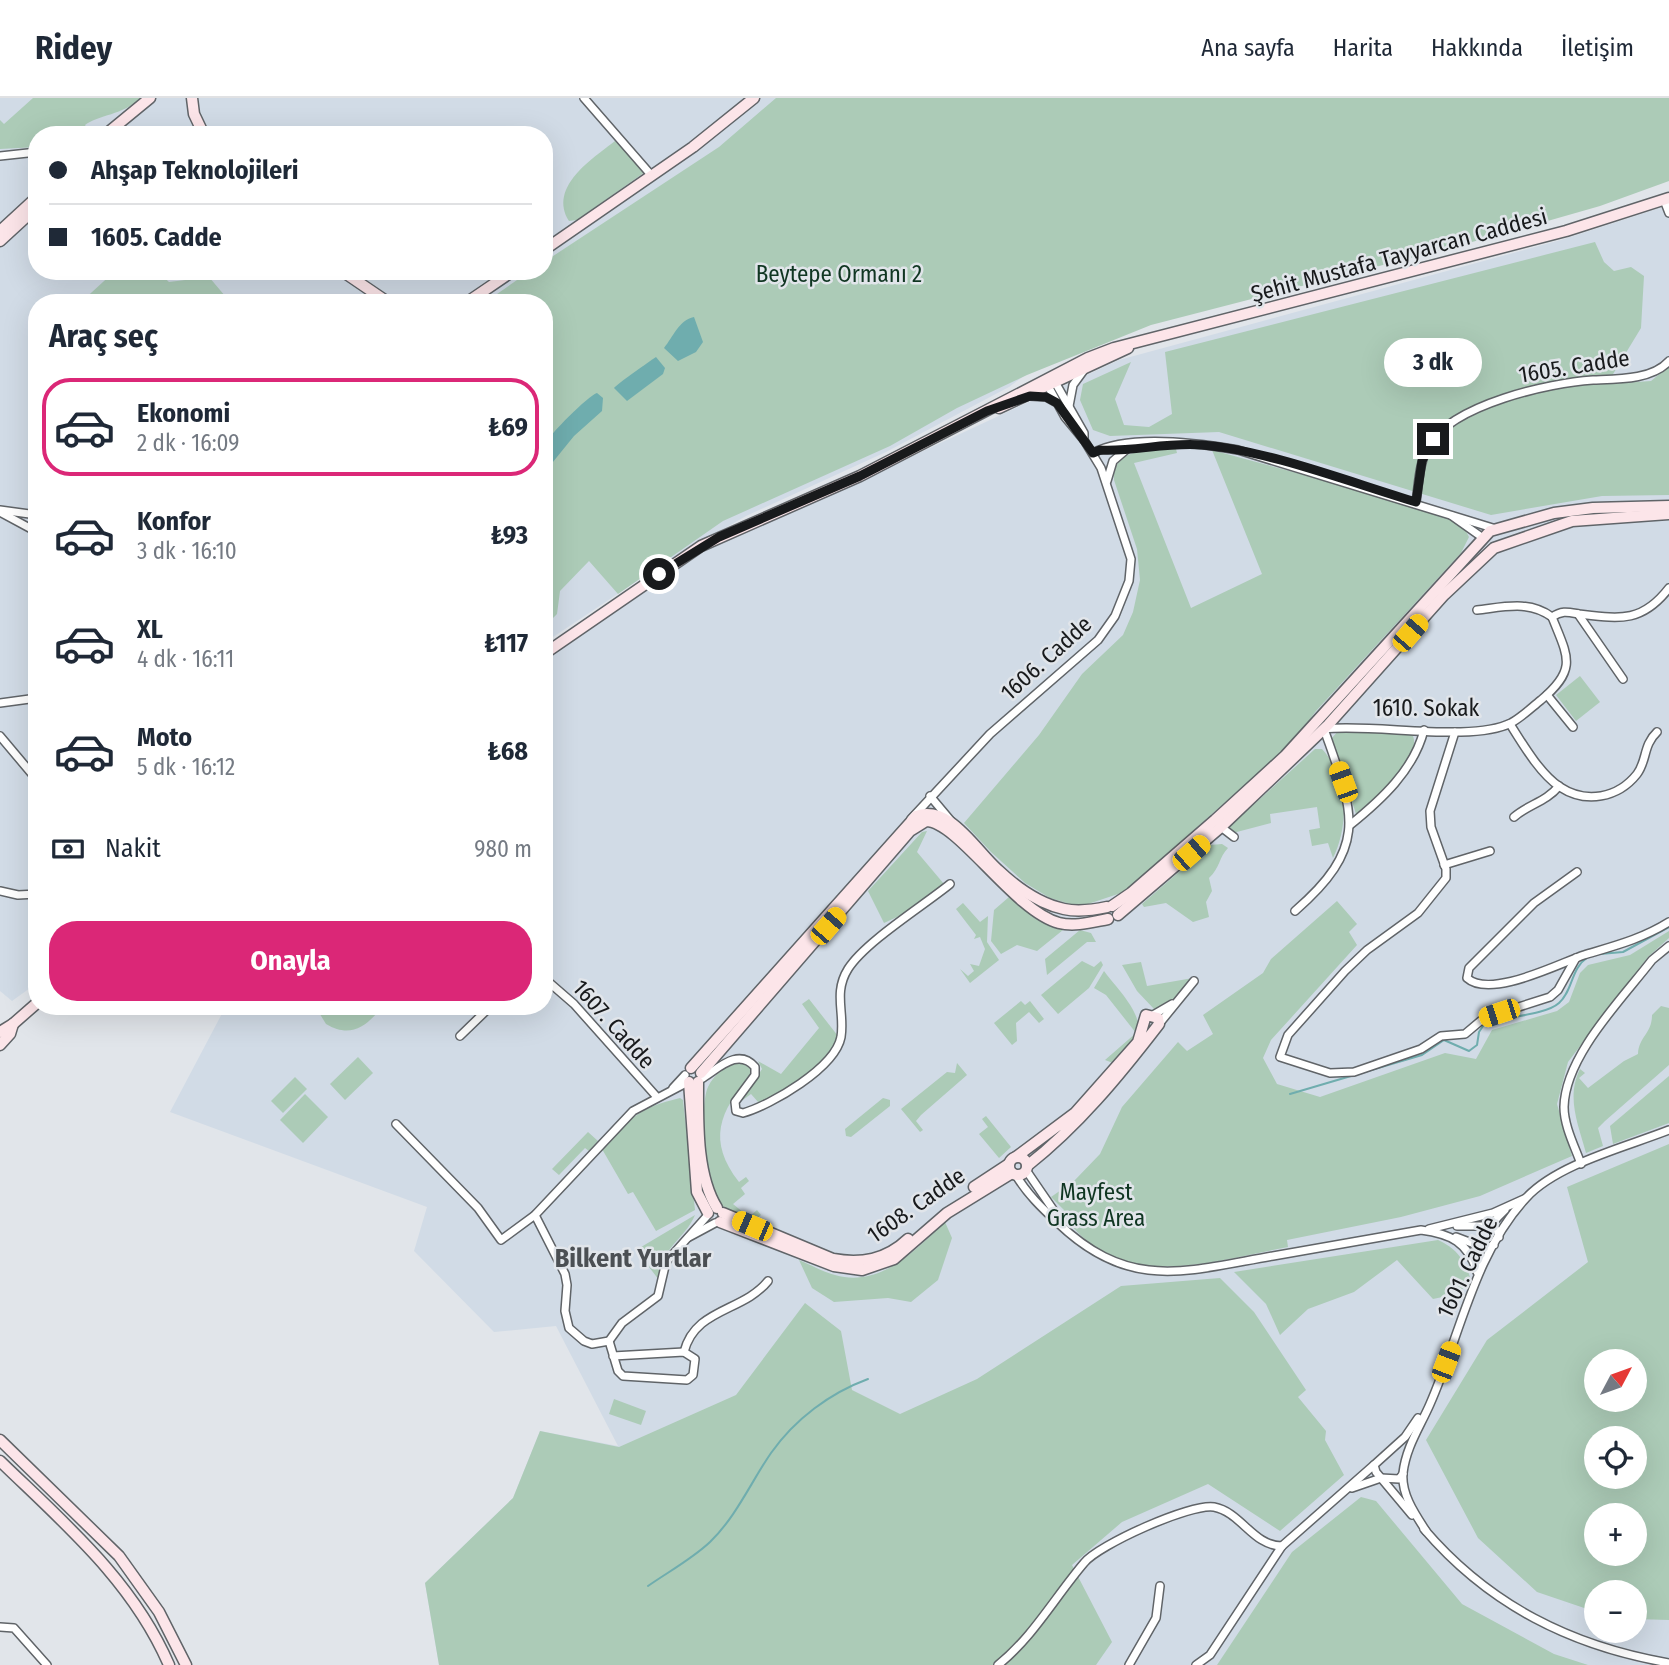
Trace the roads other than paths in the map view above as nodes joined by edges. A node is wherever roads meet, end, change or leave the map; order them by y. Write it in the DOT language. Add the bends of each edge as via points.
graph roads {
  1 [pos="150,98"];
  2 [pos="192,98"];
  3 [pos="584,98"];
  4 [pos="754,98"];
  5 [pos="120,125"];
  6 [pos="200,126"];
  7 [pos="28,153"];
  8 [pos="0,156"];
  9 [pos="652,176"];
  10 [pos="1667,199"];
  11 [pos="28,205"];
  12 [pos="1669,213"];
  13 [pos="28,215"];
  14 [pos="0,231"];
  15 [pos="0,241"];
  16 [pos="553,244"];
  17 [pos="355,280"];
  18 [pos="500,280"];
  19 [pos="375,294"];
  20 [pos="479,294"];
  21 [pos="1138,343"];
  22 [pos="1669,361"];
  23 [pos="1086,368"];
  24 [pos="1050,380"];
  25 [pos="1030,396"];
  26 [pos="1057,403"];
  27 [pos="1069,407"];
  28 [pos="987,411"];
  29 [pos="1084,440"];
  30 [pos="1149,444"];
  31 [pos="1127,449"];
  32 [pos="1096,452"];
  33 [pos="1106,482"];
  34 [pos="1416,502"];
  35 [pos="1669,506"];
  36 [pos="0,511"];
  37 [pos="1446,511"];
  38 [pos="28,514"];
  39 [pos="1669,514"];
  40 [pos="28,527"];
  41 [pos="1497,529"];
  42 [pos="1483,538"];
  43 [pos="1498,545"];
  44 [pos="1669,588"];
  45 [pos="1477,610"];
  46 [pos="1578,614"];
  47 [pos="1552,617"];
  48 [pos="553,648"];
  49 [pos="1623,679"];
  50 [pos="1547,695"];
  51 [pos="28,700"];
  52 [pos="0,706"];
  53 [pos="1317,718"];
  54 [pos="1510,724"];
  55 [pos="1573,727"];
  56 [pos="1330,728"];
  57 [pos="1424,730"];
  58 [pos="1455,732"];
  59 [pos="1657,732"];
  60 [pos="1,736"];
  61 [pos="1310,743"];
  62 [pos="1332,752"];
  63 [pos="28,769"];
  64 [pos="1559,786"];
  65 [pos="930,796"];
  66 [pos="1514,817"];
  67 [pos="911,820"];
  68 [pos="1218,824"];
  69 [pos="1350,825"];
  70 [pos="956,827"];
  71 [pos="1234,837"];
  72 [pos="1490,851"];
  73 [pos="1444,865"];
  74 [pos="1577,872"];
  75 [pos="950,884"];
  76 [pos="0,891"];
  77 [pos="28,894"];
  78 [pos="1111,911"];
  79 [pos="1295,911"];
  80 [pos="1669,922"];
  81 [pos="1669,946"];
  82 [pos="1576,958"];
  83 [pos="1194,981"];
  84 [pos="553,986"];
  85 [pos="28,1011"];
  86 [pos="482,1015"];
  87 [pos="1156,1023"];
  88 [pos="13,1024"];
  89 [pos="0,1032"];
  90 [pos="460,1036"];
  91 [pos="0,1045"];
  92 [pos="693,1077"];
  93 [pos="656,1096"];
  94 [pos="396,1124"];
  95 [pos="1669,1130"];
  96 [pos="1581,1164"];
  97 [pos="1018,1168"];
  98 [pos="1526,1197"];
  99 [pos="1510,1206"];
  100 [pos="536,1215"];
  101 [pos="715,1216"];
  102 [pos="1488,1226"];
  103 [pos="1444,1230"];
  104 [pos="1074,1238"];
  105 [pos="1496,1241"];
  106 [pos="1479,1245"];
  107 [pos="1476,1272"];
  108 [pos="768,1281"];
  109 [pos="1476,1284"];
  110 [pos="609,1340"];
  111 [pos="684,1352"];
  112 [pos="613,1356"];
  113 [pos="680,1379"];
  114 [pos="1436,1387"];
  115 [pos="680,1389"];
  116 [pos="0,1440"];
  117 [pos="1396,1446"];
  118 [pos="1408,1454"];
  119 [pos="0,1461"];
  120 [pos="1374,1465"];
  121 [pos="1403,1474"];
  122 [pos="1381,1478"];
  123 [pos="1350,1488"];
  124 [pos="1426,1531"];
  125 [pos="1282,1546"];
  126 [pos="1160,1586"];
  127 [pos="0,1627"];
  128 [pos="1669,1663"];
  129 [pos="47,1665"];
  130 [pos="169,1665"];
  131 [pos="186,1665"];
  132 [pos="998,1665"];
  133 [pos="1129,1665"];
  134 [pos="1196,1665"];
  1 -- 5 [label="street"];
  2 -- 6 [label="street"];
  3 -- 9 [label="street"];
  4 -- 9 [label="street"];
  7 -- 8 [label="street"];
  9 -- 16 [label="street"];
  10 -- 12 [label="street"];
  10 -- 21 [label="street, Şehit Mustafa Tayyarcan Caddesi" via="1548,236"];
  11 -- 14 [label="street"];
  13 -- 15 [label="street"];
  17 -- 19 [label="street"];
  18 -- 20 [label="street"];
  21 -- 23 [label="street, Şehit Mustafa Tayyarcan Caddesi"];
  21 -- 24 [label="street, Şehit Mustafa Tayyarcan Caddesi" via="1114,348"];
  22 -- 34 [label="street, 1605. Cadde" via="1661,369 1640,375 1525,390 1450,425 1425,453"];
  23 -- 24 [label="street, Şehit Mustafa Tayyarcan Caddesi"];
  23 -- 27 [label="street" via="1073,386"];
  24 -- 25 [label="street, Şehit Mustafa Tayyarcan Caddesi"];
  24 -- 26 [label="street"];
  24 -- 27 [label="street"];
  24 -- 28 [label="street, Şehit Mustafa Tayyarcan Caddesi"];
  25 -- 26 [label="street"];
  25 -- 28 [label="street, Şehit Mustafa Tayyarcan Caddesi"];
  26 -- 29 [label="street"];
  27 -- 29 [label="street"];
  28 -- 48 [label="street, Şehit Mustafa Tayyarcan Caddesi" via="860,476 701,546"];
  29 -- 32 [label="street, 1606. Cadde"];
  30 -- 31 [label="street"];
  30 -- 32 [label="street" via="1104,446"];
  30 -- 34 [label="street" via="1238,450"];
  31 -- 32 [label="street"];
  31 -- 33 [label="street" via="1113,461"];
  32 -- 33 [label="street, 1606. Cadde"];
  33 -- 65 [label="street, 1606. Cadde" via="1132,571 1108,629 990,734"];
  34 -- 37 [label="street"];
  35 -- 41 [label="street" via="1554,513"];
  36 -- 38 [label="street"];
  36 -- 40 [label="street"];
  37 -- 41 [label="street"];
  37 -- 42 [label="street"];
  39 -- 43 [label="street" via="1572,521"];
  41 -- 42 [label="street"];
  41 -- 43 [label="street" via="1503,537"];
  42 -- 43 [label="street"];
  42 -- 53 [label="street"];
  43 -- 56 [label="street" via="1444,595"];
  44 -- 46 [label="street" via="1644,612 1621,617"];
  45 -- 47 [label="street" via="1525,605"];
  46 -- 47 [label="street" via="1565,611"];
  46 -- 49 [label="street"];
  47 -- 50 [label="street, 1610. Sokak" via="1568,661 1567,672"];
  50 -- 54 [label="street, 1610. Sokak"];
  50 -- 55 [label="street"];
  51 -- 52 [label="street"];
  53 -- 56 [label="street" via="1327,717"];
  53 -- 68 [label="street"];
  54 -- 58 [label="street, 1610. Sokak"];
  54 -- 64 [label="street"];
  56 -- 57 [label="street, 1610. Sokak"];
  56 -- 61 [label="street"];
  56 -- 62 [label="street"];
  57 -- 58 [label="street, 1610. Sokak"];
  57 -- 69 [label="street" via="1407,768"];
  58 -- 73 [label="street" via="1430,811"];
  59 -- 64 [label="street" via="1645,746 1638,773 1616,793 1587,795"];
  60 -- 63 [label="street"];
  61 -- 62 [label="street" via="1322,743"];
  61 -- 68 [label="street"];
  62 -- 69 [label="street" via="1348,797"];
  64 -- 66 [label="street" via="1549,799"];
  65 -- 67 [label="street, 1606. Cadde"];
  65 -- 70 [label="street"];
  67 -- 70 [label="street" via="930,813"];
  67 -- 92 [label="street"];
  68 -- 71 [label="street"];
  68 -- 78 [label="street"];
  69 -- 79 [label="street" via="1341,856 1326,882"];
  70 -- 78 [label="street" via="997,869 1040,900 1072,911"];
  72 -- 73 [label="street"];
  73 -- 82 [label="street" via="1446,878 1439,889 1418,913 1345,971 1288,1035 1280,1057 1329,1073 1354,1072 1421,1049 1441,1036 1465,1034 1484,1018 1550,997"];
  74 -- 82 [label="street" via="1524,912 1469,968 1467,978 1483,985 1499,984"];
  75 -- 92 [label="street" via="846,971 839,992 841,1038 824,1064 781,1097 743,1113 736,1111 734,1102 755,1075 749,1060 732,1059"];
  76 -- 77 [label="street"];
  78 -- 92 [label="street" via="1072,925 1052,920 997,880 945,828 926,821 910,831"];
  80 -- 82 [label="street" via="1628,943"];
  81 -- 96 [label="street" via="1652,960 1573,1067 1564,1110"];
  83 -- 87 [label="street"];
  84 -- 93 [label="street, 1607. Cadde"];
  85 -- 88 [label="street"];
  86 -- 90 [label="street"];
  87 -- 97 [label="street" via="1081,1119"];
  87 -- 97 [label="street, 1608. Cadde" via="1146,1015 1138,1042"];
  88 -- 89 [label="street"];
  88 -- 91 [label="street"];
  92 -- 93 [label="street" via="668,1094"];
  92 -- 101 [label="street" via="697,1192"];
  93 -- 100 [label="street" via="617,1126"];
  94 -- 100 [label="street" via="470,1199 502,1240"];
  95 -- 96 [label="street, 1601. Cadde"];
  96 -- 98 [label="street, 1601. Cadde"];
  97 -- 101 [label="street, 1608. Cadde" via="947,1213 894,1259 862,1270 834,1266"];
  97 -- 104 [label="street"];
  97 -- 104 [label="street" via="1021,1184"];
  98 -- 99 [label="street"];
  98 -- 105 [label="street, 1601. Cadde"];
  99 -- 102 [label="street"];
  99 -- 103 [label="street"];
  100 -- 110 [label="street" via="565,1274 569,1328 584,1341 599,1344"];
  101 -- 110 [label="street" via="682,1241 666,1262 658,1296 622,1323"];
  102 -- 103 [label="street"];
  102 -- 105 [label="street" via="1498,1231"];
  102 -- 106 [label="street"];
  103 -- 104 [label="street" via="1169,1272 1119,1264"];
  103 -- 106 [label="street"];
  103 -- 107 [label="street" via="1467,1249"];
  105 -- 106 [label="street" via="1485,1248"];
  105 -- 109 [label="street, 1601. Cadde"];
  106 -- 107 [label="street"];
  107 -- 109 [label="street"];
  108 -- 111 [label="street" via="750,1299 712,1315 693,1329"];
  109 -- 114 [label="street, 1601. Cadde"];
  110 -- 112 [label="street"];
  111 -- 112 [label="street"];
  111 -- 113 [label="street" via="695,1359 690,1378"];
  112 -- 113 [label="street" via="623,1376"];
  113 -- 115 [label="street"];
  114 -- 117 [label="street, 1601. Cadde"];
  114 -- 118 [label="street, 1601. Cadde"];
  116 -- 131 [label="street" via="119,1556 159,1612"];
  117 -- 118 [label="street" via="1405,1445"];
  117 -- 120 [label="street, 1601. Cadde"];
  118 -- 121 [label="street, 1601. Cadde"];
  119 -- 130 [label="street" via="102,1560 148,1624"];
  120 -- 122 [label="street"];
  120 -- 123 [label="street, 1601. Cadde"];
  121 -- 122 [label="street" via="1393,1480"];
  121 -- 124 [label="street" via="1409,1502"];
  122 -- 123 [label="street"];
  122 -- 124 [label="street"];
  123 -- 125 [label="street"];
  124 -- 128 [label="street" via="1480,1584 1531,1618 1584,1642"];
  125 -- 132 [label="street" via="1265,1542 1229,1513 1214,1507 1170,1515 1085,1561 1038,1623"];
  125 -- 134 [label="street" via="1210,1655"];
  126 -- 133 [label="street" via="1156,1618"];
  127 -- 129 [label="street" via="14,1628"];
}
